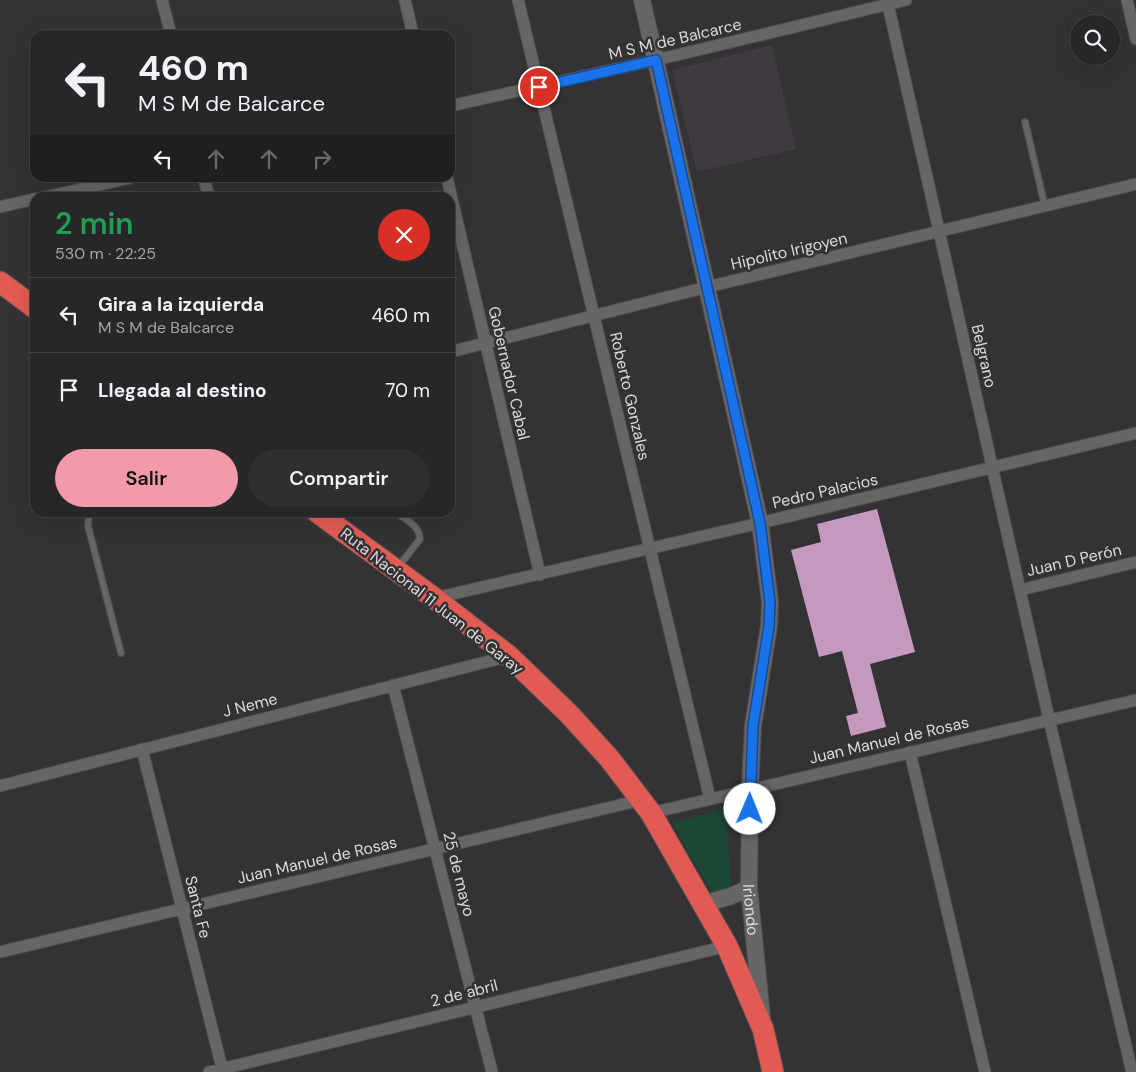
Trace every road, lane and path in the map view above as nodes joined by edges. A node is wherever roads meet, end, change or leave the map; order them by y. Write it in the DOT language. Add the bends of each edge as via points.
graph roads {
  1 [pos="162,0"];
  2 [pos="405,0"];
  3 [pos="518,0"];
  4 [pos="642,0"];
  5 [pos="906,0"];
  6 [pos="1127,0"];
  7 [pos="887,2"];
  8 [pos="170,30"];
  9 [pos="412,30"];
  10 [pos="1136,39"];
  11 [pos="656,60"];
  12 [pos="539,87"];
  13 [pos="455,105"];
  14 [pos="1025,122"];
  15 [pos="112,182"];
  16 [pos="1136,184"];
  17 [pos="68,192"];
  18 [pos="30,200"];
  19 [pos="1045,206"];
  20 [pos="0,207"];
  21 [pos="455,212"];
  22 [pos="939,232"];
  23 [pos="0,282"];
  24 [pos="707,287"];
  25 [pos="30,304"];
  26 [pos="594,316"];
  27 [pos="486,343"];
  28 [pos="455,351"];
  29 [pos="1136,432"];
  30 [pos="992,467"];
  31 [pos="89,517"];
  32 [pos="324,517"];
  33 [pos="402,517"];
  34 [pos="760,523"];
  35 [pos="650,549"];
  36 [pos="1136,562"];
  37 [pos="396,570"];
  38 [pos="540,575"];
  39 [pos="1020,590"];
  40 [pos="434,598"];
  41 [pos="121,653"];
  42 [pos="509,656"];
  43 [pos="393,685"];
  44 [pos="1136,700"];
  45 [pos="1049,720"];
  46 [pos="142,749"];
  47 [pos="910,752"];
  48 [pos="0,786"];
  49 [pos="750,789"];
  50 [pos="710,799"];
  51 [pos="646,806"];
  52 [pos="435,849"];
  53 [pos="750,888"];
  54 [pos="704,904"];
  55 [pos="182,908"];
  56 [pos="727,946"];
  57 [pos="0,952"];
  58 [pos="476,1007"];
  59 [pos="763,1029"];
  60 [pos="222,1070"];
  61 [pos="209,1072"];
  62 [pos="492,1072"];
  63 [pos="773,1072"];
  64 [pos="985,1072"];
  65 [pos="1132,1072"];
  1 -- 8 [label="street"];
  2 -- 9 [label="street"];
  3 -- 12 [label="street, Roberto Gonzales"];
  4 -- 11 [label="main road, Iriondo"];
  5 -- 7 [label="street, M S M de Balcarce"];
  6 -- 10 [label="street"];
  7 -- 11 [label="street, M S M de Balcarce"];
  7 -- 22 [label="street, Belgrano"];
  11 -- 12 [label="street, M S M de Balcarce"];
  11 -- 24 [label="main road, Iriondo"];
  12 -- 13 [label="street, M S M de Balcarce"];
  12 -- 26 [label="street, Roberto Gonzales"];
  14 -- 19 [label="lane"];
  15 -- 17 [label="street"];
  16 -- 19 [label="street, Hipolito Irigoyen"];
  18 -- 20 [label="street"];
  19 -- 22 [label="street, Hipolito Irigoyen"];
  21 -- 27 [label="street, Gobernador Cabal"];
  22 -- 24 [label="street, Hipolito Irigoyen"];
  22 -- 30 [label="street, Belgrano"];
  23 -- 25 [label="highway"];
  24 -- 26 [label="street, Hipolito Irigoyen"];
  24 -- 34 [label="main road, Iriondo"];
  26 -- 27 [label="street, Hipolito Irigoyen"];
  26 -- 35 [label="street, Roberto Gonzales"];
  27 -- 28 [label="street, Hipolito Irigoyen"];
  27 -- 38 [label="street, Gobernador Cabal"];
  29 -- 30 [label="street, Pedro Palacios"];
  30 -- 34 [label="street, Pedro Palacios"];
  30 -- 39 [label="street, Belgrano"];
  31 -- 41 [label="lane" via="88,526"];
  32 -- 37 [label="highway, Ruta Nacional 11 Juan de Garay"];
  33 -- 37 [label="lane" via="417,527 420,540"];
  34 -- 35 [label="street, Pedro Palacios"];
  34 -- 49 [label="main road, Iriondo" via="770,602 753,726"];
  35 -- 38 [label="street, Pedro Palacios"];
  35 -- 50 [label="street, Roberto Gonzales"];
  36 -- 39 [label="street, Juan D Perón"];
  37 -- 40 [label="highway, Ruta Nacional 11 Juan de Garay"];
  38 -- 40 [label="street, Pedro Palacios"];
  39 -- 45 [label="street, Belgrano"];
  40 -- 42 [label="highway, Ruta Nacional 11 Juan de Garay"];
  42 -- 43 [label="street, J Neme"];
  42 -- 51 [label="highway, Ruta Nacional 11 Juan de Garay" via="569,714"];
  43 -- 46 [label="street, J Neme"];
  43 -- 52 [label="street, 25 de mayo"];
  44 -- 45 [label="street, Juan Manuel de Rosas"];
  45 -- 47 [label="street, Juan Manuel de Rosas"];
  45 -- 65 [label="street, Belgrano"];
  46 -- 48 [label="street, J Neme"];
  46 -- 55 [label="street, Santa Fe"];
  47 -- 49 [label="street, Juan Manuel de Rosas"];
  47 -- 64 [label="street"];
  49 -- 50 [label="street, Juan Manuel de Rosas"];
  49 -- 53 [label="main road, Iriondo"];
  50 -- 51 [label="street, Juan Manuel de Rosas"];
  51 -- 52 [label="street, Juan Manuel de Rosas"];
  51 -- 54 [label="highway, Ruta Nacional 11 Juan de Garay"];
  52 -- 55 [label="street, Juan Manuel de Rosas"];
  52 -- 58 [label="street, 25 de mayo"];
  53 -- 54 [label="main road"];
  53 -- 59 [label="main road, Iriondo"];
  54 -- 56 [label="highway, Ruta Nacional 11 Juan de Garay"];
  55 -- 57 [label="street, Juan Manuel de Rosas"];
  55 -- 60 [label="street, Santa Fe"];
  56 -- 58 [label="street, 2 de abril"];
  56 -- 59 [label="highway, Ruta Nacional 11 Juan de Garay"];
  58 -- 60 [label="street, 2 de abril"];
  58 -- 62 [label="street, 25 de mayo"];
  59 -- 63 [label="highway, Ruta Nacional 11 Juan de Garay"];
  60 -- 61 [label="street, 2 de abril"];
}
